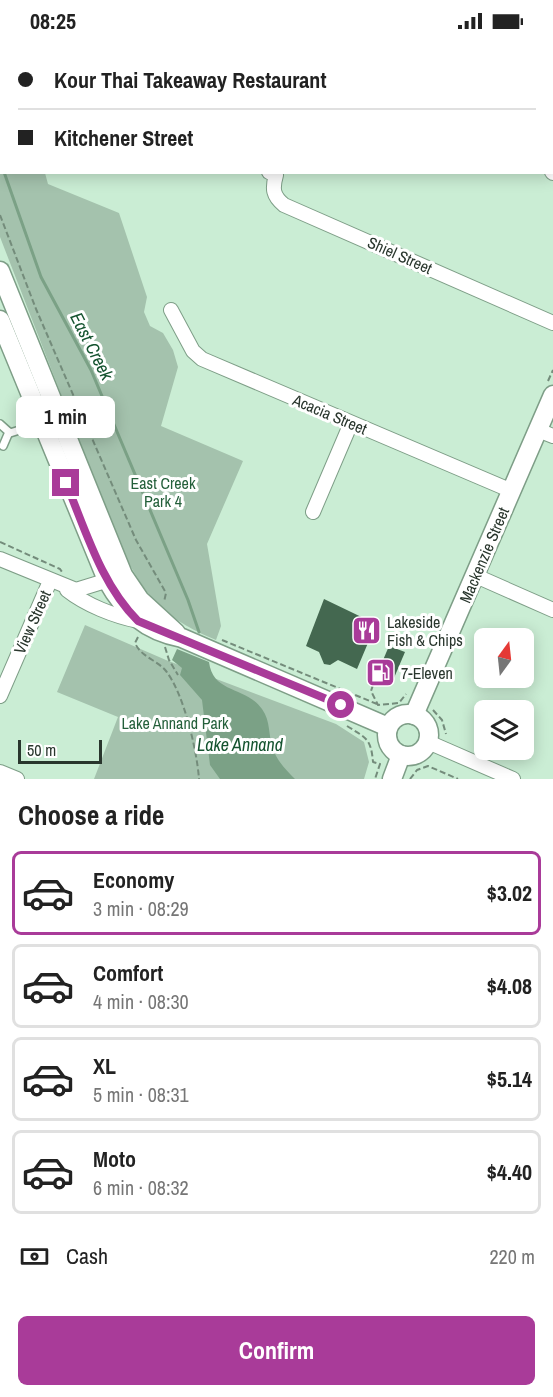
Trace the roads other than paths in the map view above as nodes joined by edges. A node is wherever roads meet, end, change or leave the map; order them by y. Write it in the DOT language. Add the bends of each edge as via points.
graph roads {
  1 [pos="274,174"];
  2 [pos="0,271"];
  3 [pos="171,310"];
  4 [pos="0,320"];
  5 [pos="553,323"];
  6 [pos="553,396"];
  7 [pos="549,414"];
  8 [pos="42,423"];
  9 [pos="351,423"];
  10 [pos="0,424"];
  11 [pos="9,432"];
  12 [pos="545,433"];
  13 [pos="3,446"];
  14 [pos="512,491"];
  15 [pos="313,512"];
  16 [pos="0,559"];
  17 [pos="476,576"];
  18 [pos="115,578"];
  19 [pos="63,580"];
  20 [pos="50,581"];
  21 [pos="553,610"];
  22 [pos="145,620"];
  23 [pos="0,696"];
  24 [pos="414,715"];
  25 [pos="388,727"];
  26 [pos="428,742"];
  27 [pos="401,755"];
  28 [pos="0,772"];
  29 [pos="17,779"];
  30 [pos="392,779"];
  31 [pos="513,779"];
  1 -- 5 [label="street, Shiel Street" via="272,188 284,205"];
  2 -- 18 [label="main road"];
  3 -- 9 [label="street, Acacia Street" via="193,351 202,359"];
  4 -- 8 [label="main road"];
  6 -- 7 [label="main road, Mackenzie Street"];
  7 -- 12 [label="main road, Mackenzie Street"];
  8 -- 11 [label="lane"];
  8 -- 18 [label="main road"];
  9 -- 14 [label="street, Acacia Street"];
  9 -- 15 [label="street"];
  10 -- 11 [label="lane"];
  11 -- 13 [label="lane"];
  12 -- 14 [label="main road, Mackenzie Street"];
  14 -- 17 [label="main road, Mackenzie Street"];
  16 -- 20 [label="street"];
  17 -- 21 [label="street"];
  17 -- 24 [label="main road, Mackenzie Street"];
  18 -- 19 [label="street" via="87,589"];
  18 -- 22 [label="main road" via="124,607"];
  19 -- 20 [label="street"];
  19 -- 22 [label="street" via="76,598 124,618"];
  20 -- 23 [label="street, View Street"];
  22 -- 25 [label="main road" via="173,641 213,646"];
  24 -- 25 [label="main road" via="396,717"];
  24 -- 26 [label="main road" via="427,726"];
  25 -- 27 [label="main road" via="387,741"];
  26 -- 27 [label="main road" via="415,755"];
  26 -- 31 [label="street"];
  27 -- 30 [label="main road"];
  28 -- 29 [label="street"];
}
